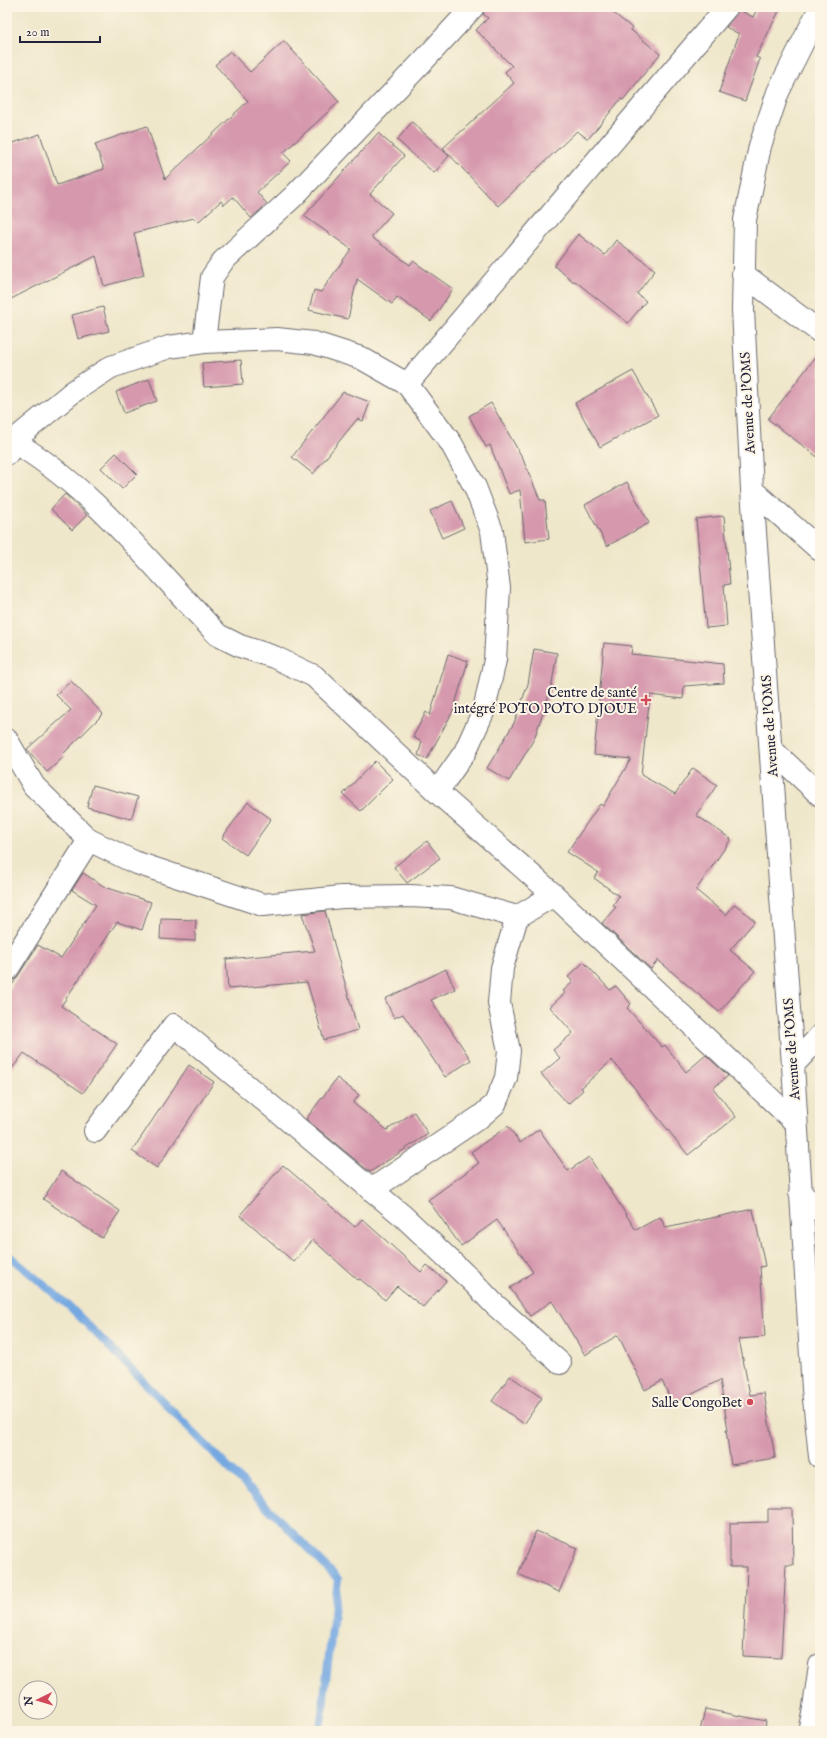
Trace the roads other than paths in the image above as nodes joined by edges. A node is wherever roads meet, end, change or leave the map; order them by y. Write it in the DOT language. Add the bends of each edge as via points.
graph roads {
  1 [pos="472,7"];
  2 [pos="727,7"];
  3 [pos="820,8"];
  4 [pos="743,274"];
  5 [pos="820,332"];
  6 [pos="204,342"];
  7 [pos="406,384"];
  8 [pos="9,444"];
  9 [pos="752,490"];
  10 [pos="820,550"];
  11 [pos="7,740"];
  12 [pos="771,749"];
  13 [pos="437,792"];
  14 [pos="820,795"];
  15 [pos="89,840"];
  16 [pos="554,895"];
  17 [pos="517,917"];
  18 [pos="7,970"];
  19 [pos="820,1036"];
  20 [pos="793,1065"];
  21 [pos="795,1122"];
  22 [pos="95,1131"];
  23 [pos="371,1190"];
  24 [pos="800,1193"];
  25 [pos="820,1210"];
  26 [pos="560,1363"];
  27 [pos="820,1457"];
  28 [pos="820,1665"];
  29 [pos="809,1731"];
  1 -- 6 [label="street" via="294,196 223,261 212,277"];
  2 -- 7 [label="street"];
  3 -- 4 [label="street, Avenue de l'OMS" via="778,92 760,146 745,220"];
  4 -- 5 [label="street"];
  4 -- 9 [label="street, Avenue de l'OMS"];
  6 -- 7 [label="street" via="277,339 314,343 361,358"];
  6 -- 8 [label="street" via="170,347 111,367 74,391"];
  7 -- 13 [label="street" via="451,443 475,487 492,531 499,588 495,660 484,710 465,752"];
  8 -- 13 [label="street" via="34,454 72,483 114,522 218,636 274,657 314,676"];
  9 -- 10 [label="street"];
  9 -- 12 [label="street, Avenue de l'OMS"];
  11 -- 15 [label="street" via="34,786"];
  12 -- 14 [label="street"];
  12 -- 20 [label="street, Avenue de l'OMS"];
  13 -- 16 [label="street"];
  15 -- 17 [label="street" via="134,862 263,905 342,897 409,896 451,898"];
  15 -- 18 [label="street"];
  16 -- 17 [label="street"];
  16 -- 21 [label="street"];
  17 -- 23 [label="street" via="502,968 498,1003 509,1051 506,1078 495,1104"];
  19 -- 20 [label="street"];
  20 -- 21 [label="street, Avenue de l'OMS"];
  21 -- 24 [label="street, Avenue de l'OMS"];
  22 -- 23 [label="street" via="174,1025"];
  23 -- 26 [label="street" via="403,1216"];
  24 -- 25 [label="street"];
  24 -- 27 [label="street, Avenue de l'OMS"];
  28 -- 29 [label="street"];
}
